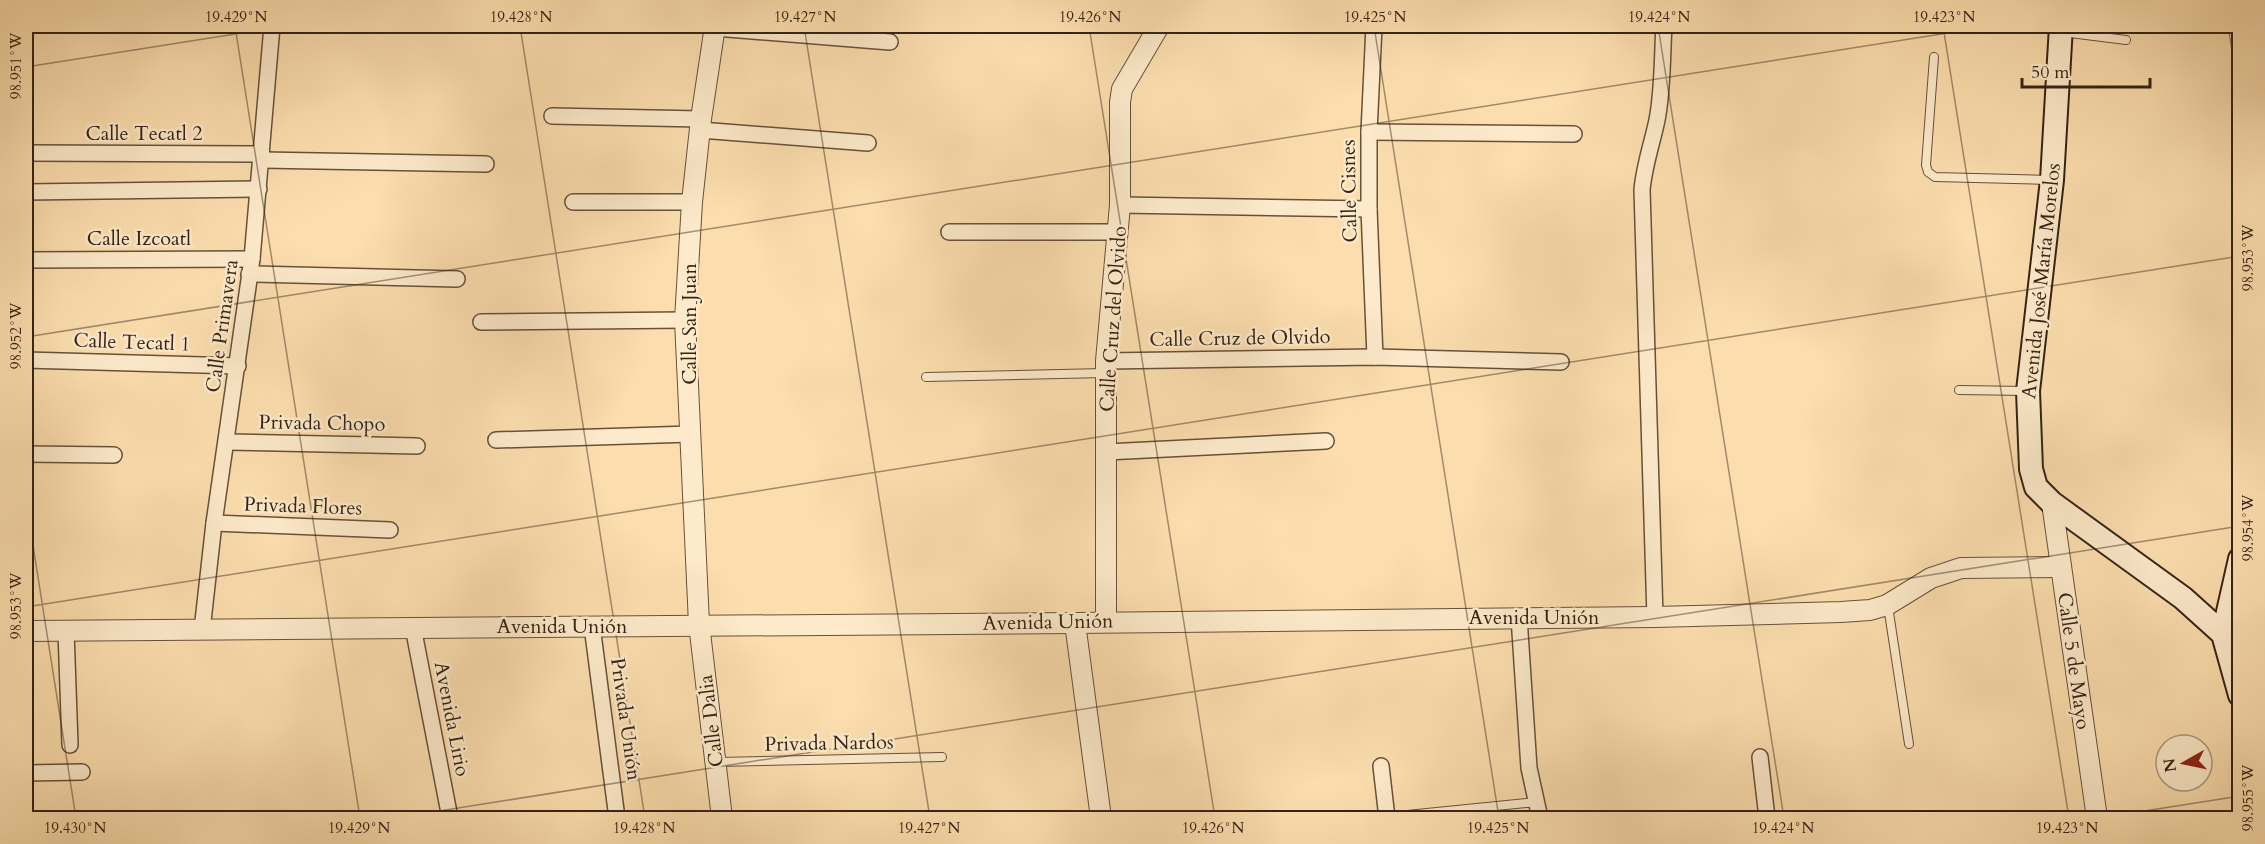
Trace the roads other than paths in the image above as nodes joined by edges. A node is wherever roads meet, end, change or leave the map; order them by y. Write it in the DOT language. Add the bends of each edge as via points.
graph roads {
  1 [pos="272,26"];
  2 [pos="1159,26"];
  3 [pos="1374,26"];
  4 [pos="1664,26"];
  5 [pos="715,27"];
  6 [pos="2061,28"];
  7 [pos="2126,40"];
  8 [pos="890,42"];
  9 [pos="1934,57"];
  10 [pos="552,116"];
  11 [pos="701,124"];
  12 [pos="1369,132"];
  13 [pos="1574,134"];
  14 [pos="868,143"];
  15 [pos="26,153"];
  16 [pos="262,157"];
  17 [pos="486,164"];
  18 [pos="2052,180"];
  19 [pos="259,189"];
  20 [pos="26,192"];
  21 [pos="573,202"];
  22 [pos="692,202"];
  23 [pos="1120,205"];
  24 [pos="1369,209"];
  25 [pos="949,232"];
  26 [pos="1118,232"];
  27 [pos="252,259"];
  28 [pos="26,260"];
  29 [pos="249,274"];
  30 [pos="457,279"];
  31 [pos="686,320"];
  32 [pos="481,322"];
  33 [pos="1375,357"];
  34 [pos="26,360"];
  35 [pos="1561,362"];
  36 [pos="238,366"];
  37 [pos="1106,367"];
  38 [pos="926,377"];
  39 [pos="1959,390"];
  40 [pos="2028,391"];
  41 [pos="691,434"];
  42 [pos="496,440"];
  43 [pos="1326,441"];
  44 [pos="227,442"];
  45 [pos="417,446"];
  46 [pos="1106,452"];
  47 [pos="26,454"];
  48 [pos="114,455"];
  49 [pos="2052,503"];
  50 [pos="214,523"];
  51 [pos="390,530"];
  52 [pos="2240,559"];
  53 [pos="2061,567"];
  54 [pos="1887,605"];
  55 [pos="1655,616"];
  56 [pos="1519,617"];
  57 [pos="1075,622"];
  58 [pos="1106,622"];
  59 [pos="699,624"];
  60 [pos="592,626"];
  61 [pos="413,627"];
  62 [pos="202,630"];
  63 [pos="26,631"];
  64 [pos="66,631"];
  65 [pos="2223,634"];
  66 [pos="2240,695"];
  67 [pos="1909,744"];
  68 [pos="70,745"];
  69 [pos="1760,757"];
  70 [pos="942,758"];
  71 [pos="716,762"];
  72 [pos="1381,766"];
  73 [pos="81,772"];
  74 [pos="26,773"];
  75 [pos="1537,802"];
  76 [pos="1387,818"];
  77 [pos="450,819"];
  78 [pos="618,819"];
  79 [pos="722,819"];
  80 [pos="1101,819"];
  81 [pos="1540,819"];
  82 [pos="1767,819"];
  83 [pos="2097,819"];
  1 -- 16 [label="street, Calle Primavera"];
  2 -- 23 [label="street, Calle Cruz del Olvido" via="1122,89"];
  3 -- 12 [label="street, Calle Cisnes"];
  4 -- 55 [label="street" via="1657,120 1642,190"];
  5 -- 8 [label="street"];
  5 -- 11 [label="street, Calle San Juan"];
  6 -- 7 [label="lane"];
  6 -- 18 [label="main road, Avenida José María Morelos"];
  9 -- 18 [label="lane" via="1928,172 1935,177"];
  10 -- 11 [label="street"];
  11 -- 14 [label="street"];
  11 -- 22 [label="street, Calle San Juan"];
  12 -- 13 [label="street"];
  12 -- 24 [label="street, Calle Cisnes"];
  15 -- 16 [label="street, Calle Tecatl 2"];
  16 -- 17 [label="street, Calle Tecatl 2"];
  16 -- 19 [label="street, Calle Primavera"];
  18 -- 40 [label="main road, Avenida José María Morelos"];
  19 -- 20 [label="street"];
  19 -- 27 [label="street, Calle Primavera"];
  21 -- 22 [label="street"];
  22 -- 31 [label="street, Calle San Juan"];
  23 -- 24 [label="street"];
  23 -- 26 [label="street, Calle Cruz del Olvido"];
  24 -- 33 [label="street, Calle Cisnes"];
  25 -- 26 [label="street"];
  26 -- 37 [label="street, Calle Cruz del Olvido"];
  27 -- 28 [label="street, Calle Izcoatl"];
  27 -- 29 [label="street, Calle Primavera"];
  29 -- 30 [label="street"];
  29 -- 36 [label="street, Calle Primavera"];
  31 -- 32 [label="street"];
  31 -- 41 [label="street, Calle San Juan"];
  33 -- 35 [label="street, Calle Cruz de Olvido"];
  33 -- 37 [label="street, Calle Cruz de Olvido"];
  34 -- 36 [label="street, Calle Tecatl 1"];
  36 -- 44 [label="street, Calle Primavera"];
  37 -- 38 [label="lane"];
  37 -- 46 [label="street, Calle Cruz del Olvido"];
  39 -- 40 [label="lane"];
  40 -- 49 [label="main road, Avenida José María Morelos" via="2031,469 2036,487"];
  41 -- 42 [label="street"];
  41 -- 59 [label="street, Calle San Juan"];
  43 -- 46 [label="street"];
  44 -- 45 [label="street, Privada Chopo"];
  44 -- 50 [label="street, Calle Primavera"];
  46 -- 58 [label="street, Calle Cruz del Olvido"];
  47 -- 48 [label="street"];
  49 -- 53 [label="street, Calle 5 de Mayo"];
  49 -- 65 [label="main road, Avenida José María Morelos" via="2183,598"];
  50 -- 51 [label="street, Privada Flores"];
  50 -- 62 [label="street, Calle Primavera"];
  52 -- 65 [label="main road"];
  53 -- 54 [label="street, Avenida Unión" via="1961,568 1932,578"];
  53 -- 83 [label="street, Calle 5 de Mayo"];
  54 -- 55 [label="street, Avenida Unión" via="1841,612"];
  54 -- 67 [label="lane"];
  55 -- 56 [label="street, Avenida Unión"];
  56 -- 58 [label="street, Avenida Unión"];
  56 -- 75 [label="street" via="1529,768"];
  57 -- 58 [label="street, Avenida Unión"];
  57 -- 59 [label="street, Avenida Unión"];
  57 -- 80 [label="street"];
  59 -- 60 [label="street, Avenida Unión"];
  59 -- 71 [label="street, Calle Dalia"];
  60 -- 61 [label="street, Avenida Unión"];
  60 -- 78 [label="street, Privada Unión"];
  61 -- 62 [label="street, Avenida Unión"];
  61 -- 77 [label="street, Avenida Lirio"];
  62 -- 64 [label="street, Avenida Unión"];
  63 -- 64 [label="street, Avenida Unión"];
  64 -- 68 [label="street"];
  65 -- 66 [label="main road"];
  69 -- 82 [label="street"];
  70 -- 71 [label="lane, Privada Nardos"];
  71 -- 79 [label="street, Calle Dalia"];
  72 -- 76 [label="street"];
  73 -- 74 [label="street"];
  75 -- 76 [label="lane"];
  75 -- 81 [label="street"];
}
